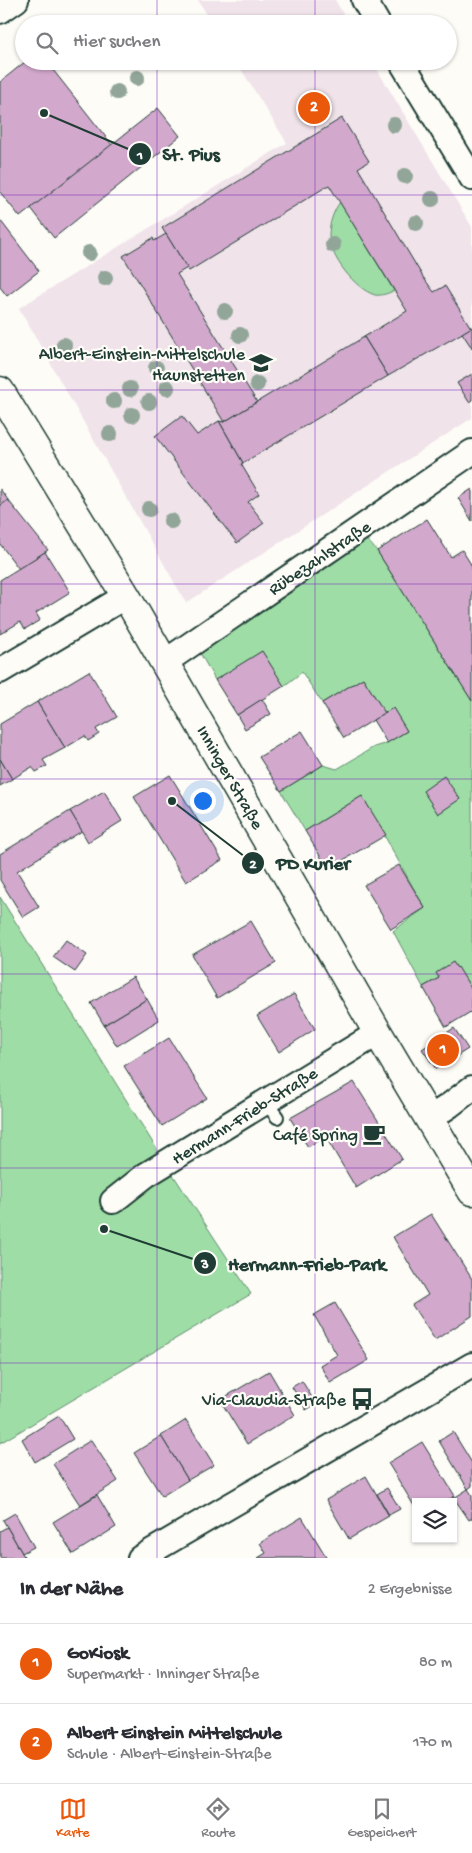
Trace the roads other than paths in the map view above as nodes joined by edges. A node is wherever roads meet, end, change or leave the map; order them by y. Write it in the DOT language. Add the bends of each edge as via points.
graph roads {
  1 [pos="16,0"];
  2 [pos="364,0"];
  3 [pos="0,11"];
  4 [pos="373,15"];
  5 [pos="406,70"];
  6 [pos="472,178"];
  7 [pos="0,392"];
  8 [pos="472,452"];
  9 [pos="126,596"];
  10 [pos="165,662"];
  11 [pos="0,670"];
  12 [pos="378,1033"];
  13 [pos="472,1088"];
  14 [pos="429,1119"];
  15 [pos="472,1191"];
  16 [pos="114,1201"];
  17 [pos="472,1365"];
  18 [pos="140,1558"];
  1 -- 3 [label="street"];
  2 -- 4 [label="street"];
  5 -- 6 [label="street"];
  7 -- 9 [label="main road, Inninger Straße"];
  8 -- 10 [label="street, Rübezahlstraße"];
  9 -- 10 [label="main road, Inninger Straße"];
  9 -- 11 [label="street"];
  10 -- 12 [label="main road, Inninger Straße"];
  12 -- 14 [label="main road, Inninger Straße"];
  12 -- 16 [label="street, Hermann-Frieb-Straße" via="271,1110 146,1175"];
  13 -- 14 [label="street"];
  14 -- 15 [label="main road, Inninger Straße"];
  17 -- 18 [label="street"];
}
